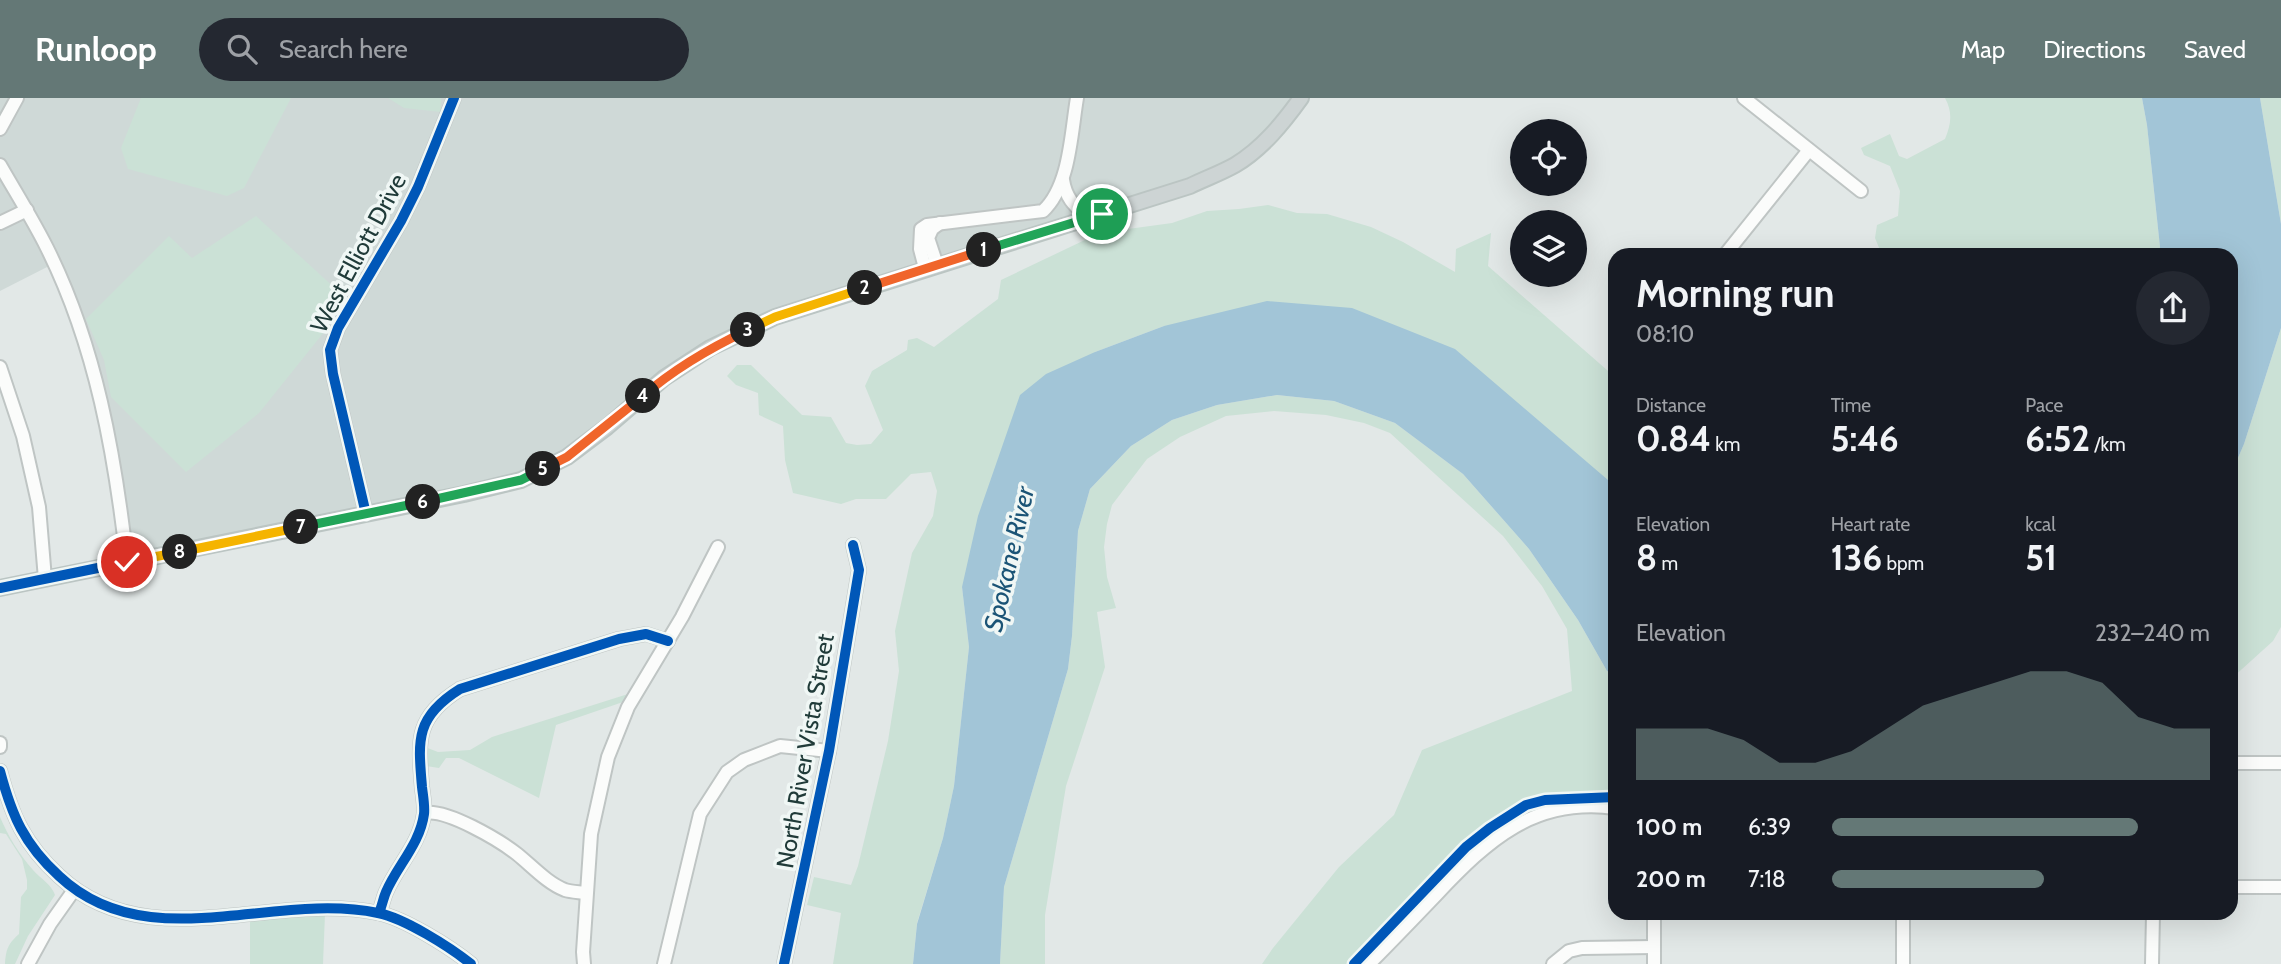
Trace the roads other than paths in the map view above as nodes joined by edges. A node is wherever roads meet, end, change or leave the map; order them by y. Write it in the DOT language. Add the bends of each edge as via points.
graph roads {
  1 [pos="16,98"];
  2 [pos="454,98"];
  3 [pos="1077,98"];
  4 [pos="1301,98"];
  5 [pos="1744,98"];
  6 [pos="0,129"];
  7 [pos="1809,150"];
  8 [pos="0,165"];
  9 [pos="1063,180"];
  10 [pos="1861,191"];
  11 [pos="27,210"];
  12 [pos="1088,218"];
  13 [pos="0,223"];
  14 [pos="1730,248"];
  15 [pos="931,267"];
  16 [pos="0,367"];
  17 [pos="366,514"];
  18 [pos="853,545"];
  19 [pos="718,547"];
  20 [pos="127,562"];
  21 [pos="45,579"];
  22 [pos="0,587"];
  23 [pos="668,641"];
  24 [pos="829,751"];
  25 [pos="2238,763"];
  26 [pos="2281,763"];
  27 [pos="0,771"];
  28 [pos="2,787"];
  29 [pos="1608,808"];
  30 [pos="425,814"];
  31 [pos="2238,887"];
  32 [pos="2281,887"];
  33 [pos="74,890"];
  34 [pos="586,893"];
  35 [pos="379,913"];
  36 [pos="1654,920"];
  37 [pos="1903,920"];
  38 [pos="2153,920"];
  39 [pos="1654,947"];
  40 [pos="28,964"];
  41 [pos="471,964"];
  42 [pos="584,964"];
  43 [pos="664,964"];
  44 [pos="784,964"];
  45 [pos="1370,964"];
  46 [pos="1553,964"];
  47 [pos="1654,964"];
  48 [pos="1903,964"];
  49 [pos="2152,964"];
  1 -- 6 [label="street"];
  2 -- 17 [label="street, West Elliott Drive" via="418,187 330,350"];
  3 -- 9 [label="street"];
  4 -- 12 [label="main road" via="1262,144 1235,165 1190,186"];
  5 -- 7 [label="street"];
  7 -- 10 [label="street"];
  7 -- 14 [label="street"];
  8 -- 11 [label="street"];
  9 -- 12 [label="street" via="1070,202"];
  9 -- 15 [label="street" via="1043,211 927,225 921,229 920,250"];
  11 -- 13 [label="street"];
  11 -- 20 [label="street" via="59,276 92,365 108,426"];
  12 -- 15 [label="main road"];
  15 -- 17 [label="main road" via="775,317 710,348 664,378 567,457 521,480"];
  16 -- 21 [label="street" via="23,436 39,507"];
  17 -- 20 [label="main road"];
  18 -- 24 [label="street, North River Vista Street" via="859,570"];
  19 -- 23 [label="street"];
  20 -- 21 [label="main road"];
  21 -- 22 [label="main road"];
  23 -- 30 [label="street" via="646,634 619,639 460,690 440,702 428,716 421,737"];
  23 -- 34 [label="street" via="628,707 608,757 591,834"];
  24 -- 43 [label="street" via="780,746 727,772 700,814"];
  24 -- 44 [label="street, North River Vista Street"];
  25 -- 26 [label="street"];
  27 -- 28 [label="street"];
  28 -- 33 [label="street" via="19,828 39,858"];
  29 -- 45 [label="street" via="1553,811 1509,828 1472,858"];
  30 -- 34 [label="street" via="444,815 485,835 565,890"];
  30 -- 35 [label="street"];
  31 -- 32 [label="street"];
  33 -- 35 [label="street" via="134,916 166,919 314,908"];
  33 -- 40 [label="street"];
  34 -- 42 [label="street"];
  35 -- 41 [label="street" via="449,946"];
  36 -- 39 [label="street"];
  37 -- 48 [label="street"];
  38 -- 49 [label="street"];
  39 -- 46 [label="street" via="1569,951"];
  39 -- 47 [label="street"];
}
